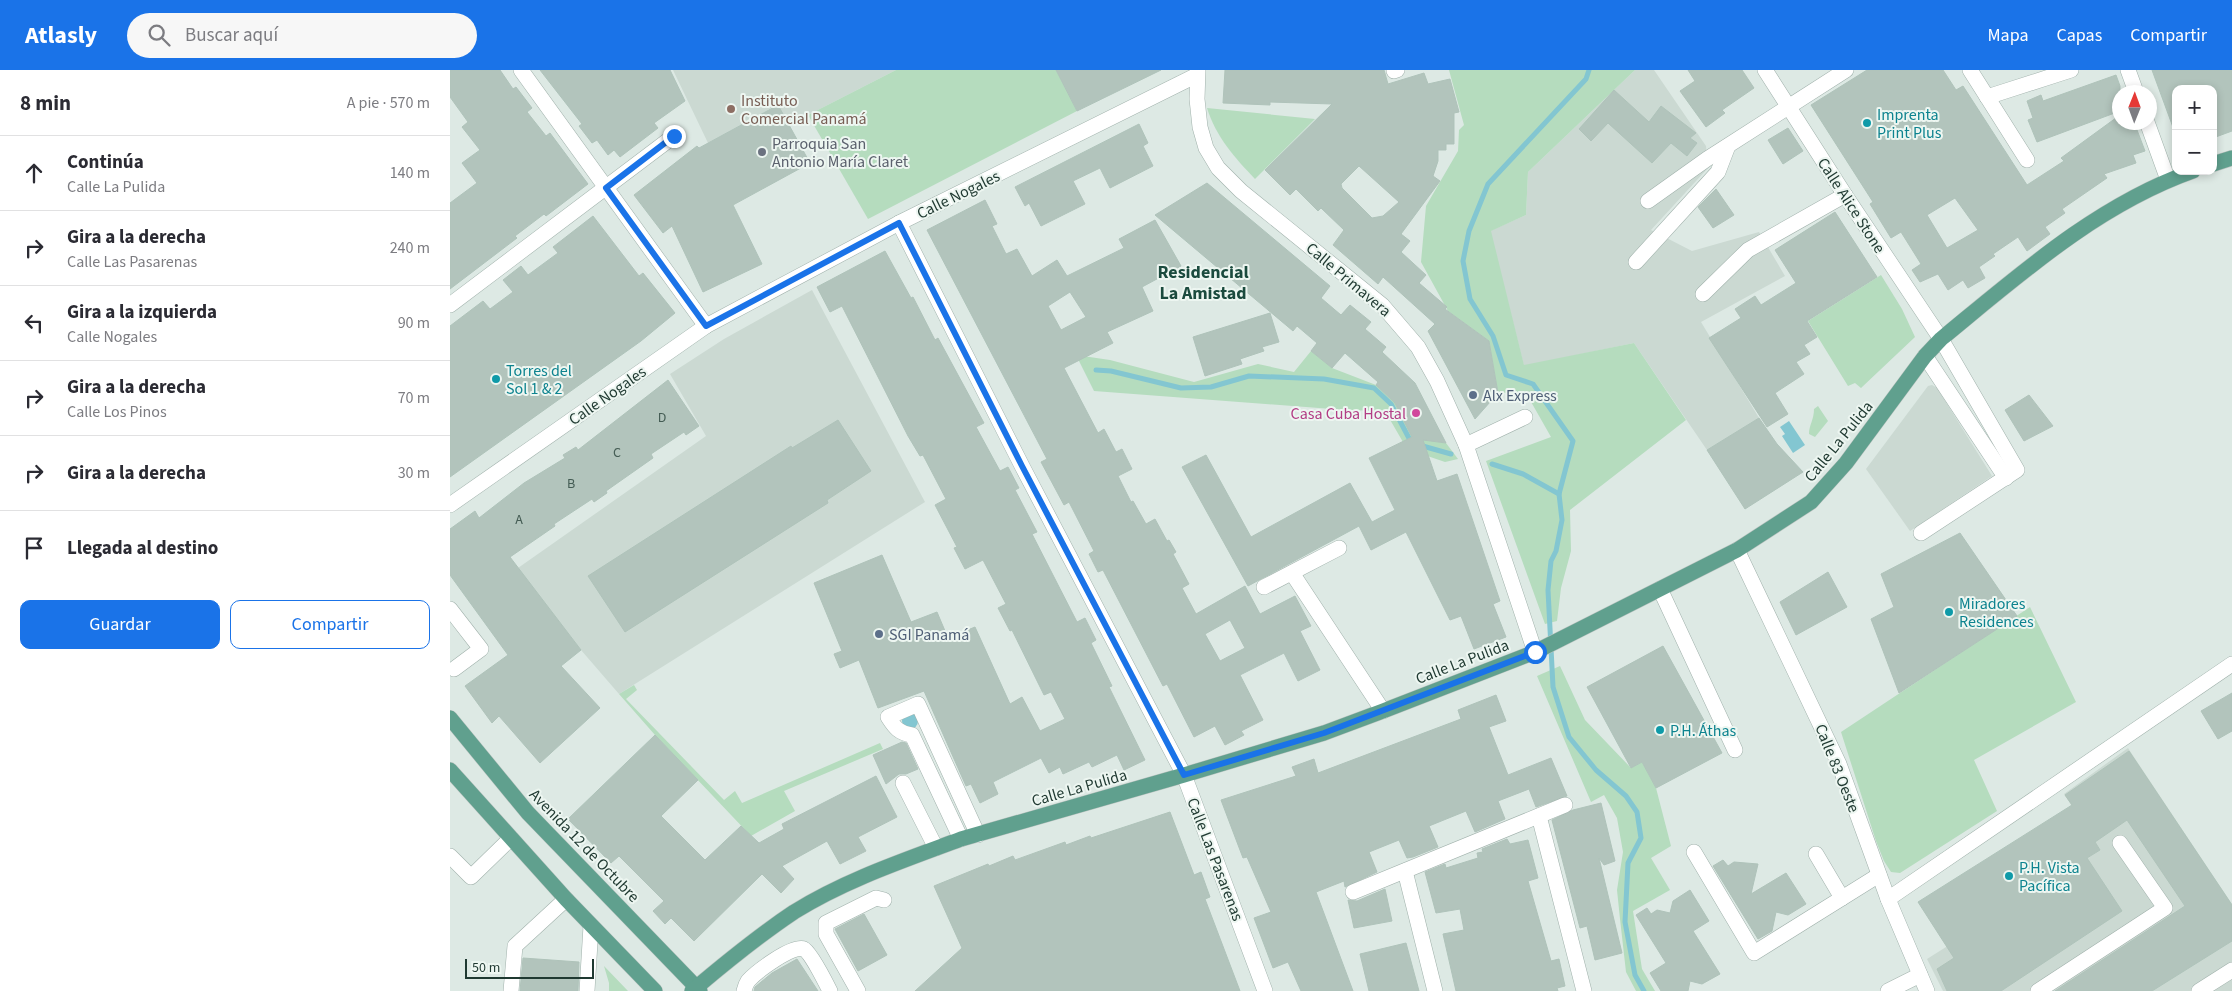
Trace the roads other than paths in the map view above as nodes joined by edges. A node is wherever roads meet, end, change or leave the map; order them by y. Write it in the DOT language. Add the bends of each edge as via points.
graph roads {
  1 [pos="521,70"];
  2 [pos="1765,70"];
  3 [pos="1846,70"];
  4 [pos="1970,70"];
  5 [pos="2071,70"];
  6 [pos="2128,70"];
  7 [pos="1198,72"];
  8 [pos="2133,85"];
  9 [pos="1987,97"];
  10 [pos="1790,107"];
  11 [pos="2150,130"];
  12 [pos="674,136"];
  13 [pos="1728,146"];
  14 [pos="2232,158"];
  15 [pos="2027,160"];
  16 [pos="2217,163"];
  17 [pos="2182,175"];
  18 [pos="2168,180"];
  19 [pos="606,188"];
  20 [pos="1845,195"];
  21 [pos="1648,201"];
  22 [pos="899,223"];
  23 [pos="1636,262"];
  24 [pos="1703,294"];
  25 [pos="450,306"];
  26 [pos="706,326"];
  27 [pos="1941,339"];
  28 [pos="1925,356"];
  29 [pos="1525,417"];
  30 [pos="1466,445"];
  31 [pos="2006,478"];
  32 [pos="450,505"];
  33 [pos="1921,533"];
  34 [pos="1339,548"];
  35 [pos="1737,550"];
  36 [pos="1292,573"];
  37 [pos="1264,587"];
  38 [pos="1660,589"];
  39 [pos="451,611"];
  40 [pos="1535,652"];
  41 [pos="2232,664"];
  42 [pos="454,669"];
  43 [pos="1383,711"];
  44 [pos="450,718"];
  45 [pos="927,725"];
  46 [pos="912,735"];
  47 [pos="1735,750"];
  48 [pos="450,770"];
  49 [pos="1184,775"];
  50 [pos="903,783"];
  51 [pos="1566,806"];
  52 [pos="1540,819"];
  53 [pos="978,834"];
  54 [pos="511,838"];
  55 [pos="961,839"];
  56 [pos="2120,843"];
  57 [pos="936,848"];
  58 [pos="1694,852"];
  59 [pos="1816,854"];
  60 [pos="450,856"];
  61 [pos="1405,871"];
  62 [pos="1879,875"];
  63 [pos="1353,892"];
  64 [pos="566,898"];
  65 [pos="1842,898"];
  66 [pos="1888,899"];
  67 [pos="884,900"];
  68 [pos="591,926"];
  69 [pos="2232,970"];
  70 [pos="1920,975"];
  71 [pos="696,990"];
  72 [pos="511,991"];
  73 [pos="587,991"];
  74 [pos="655,991"];
  75 [pos="744,991"];
  76 [pos="830,991"];
  77 [pos="858,991"];
  78 [pos="1265,991"];
  79 [pos="1435,991"];
  80 [pos="1584,991"];
  81 [pos="1888,991"];
  82 [pos="1927,991"];
  83 [pos="2038,991"];
  84 [pos="2200,991"];
  1 -- 19 [label="street"];
  2 -- 10 [label="street, Calle Alice Stone"];
  3 -- 10 [label="street"];
  4 -- 9 [label="street"];
  5 -- 9 [label="street"];
  6 -- 8 [label="street"];
  7 -- 22 [label="street, Calle Nogales"];
  7 -- 30 [label="street, Calle Primavera" via="1200,127 1206,148 1218,168 1240,191 1382,305 1404,328 1437,381"];
  9 -- 15 [label="street"];
  10 -- 13 [label="street"];
  10 -- 20 [label="street, Calle Alice Stone"];
  11 -- 18 [label="street"];
  12 -- 19 [label="street"];
  13 -- 21 [label="street"];
  13 -- 23 [label="street" via="1718,172"];
  14 -- 16 [label="main road"];
  17 -- 18 [label="main road, Calle La Pulida"];
  18 -- 27 [label="main road, Calle La Pulida" via="2111,210 2056,247"];
  19 -- 25 [label="street"];
  19 -- 26 [label="street"];
  20 -- 24 [label="street" via="1748,250"];
  20 -- 27 [label="street, Calle Alice Stone"];
  22 -- 26 [label="street, Calle Nogales"];
  22 -- 49 [label="street, Calle Las Pasarenas"];
  26 -- 32 [label="street, Calle Nogales"];
  27 -- 28 [label="main road, Calle La Pulida"];
  27 -- 31 [label="street, Calle Alice Stone" via="2017,470"];
  28 -- 31 [label="street"];
  28 -- 35 [label="main road, Calle La Pulida" via="1846,463 1811,502"];
  29 -- 30 [label="street"];
  30 -- 40 [label="street, Calle Primavera"];
  31 -- 33 [label="street"];
  34 -- 36 [label="street"];
  35 -- 38 [label="main road, Calle La Pulida"];
  35 -- 62 [label="street, Calle 83 Oeste" via="1839,764"];
  36 -- 37 [label="street"];
  36 -- 43 [label="street"];
  38 -- 40 [label="main road, Calle La Pulida"];
  38 -- 47 [label="street"];
  39 -- 42 [label="street" via="481,649"];
  40 -- 43 [label="main road, Calle La Pulida"];
  41 -- 66 [label="street"];
  43 -- 49 [label="main road, Calle La Pulida" via="1324,733"];
  44 -- 71 [label="main road, Avenida 12 de Octubre" via="528,813"];
  45 -- 46 [label="street"];
  45 -- 46 [label="street" via="918,704 888,717 902,734"];
  45 -- 53 [label="street"];
  46 -- 55 [label="street"];
  48 -- 54 [label="main road"];
  49 -- 53 [label="main road, Calle La Pulida"];
  49 -- 78 [label="street, Calle Las Pasarenas"];
  50 -- 57 [label="street"];
  51 -- 52 [label="street"];
  52 -- 61 [label="street"];
  52 -- 80 [label="street"];
  53 -- 55 [label="main road, Calle La Pulida"];
  54 -- 60 [label="street" via="471,877"];
  54 -- 64 [label="main road"];
  55 -- 57 [label="main road, Calle La Pulida"];
  56 -- 83 [label="street" via="2165,908"];
  57 -- 71 [label="main road, Calle La Pulida" via="845,886 796,911 717,968"];
  58 -- 65 [label="street" via="1754,954"];
  59 -- 65 [label="street"];
  61 -- 63 [label="street"];
  61 -- 79 [label="street"];
  62 -- 65 [label="street"];
  62 -- 66 [label="street, Calle 83 Oeste"];
  64 -- 68 [label="main road"];
  64 -- 72 [label="street" via="515,946"];
  66 -- 70 [label="street, Calle 83 Oeste"];
  67 -- 77 [label="street" via="876,898 826,923 826,934"];
  68 -- 73 [label="street"];
  68 -- 74 [label="main road"];
  69 -- 84 [label="street"];
  70 -- 81 [label="street"];
  70 -- 82 [label="street, Calle 83 Oeste"];
  75 -- 76 [label="street" via="752,977 793,948 803,948"];
}
